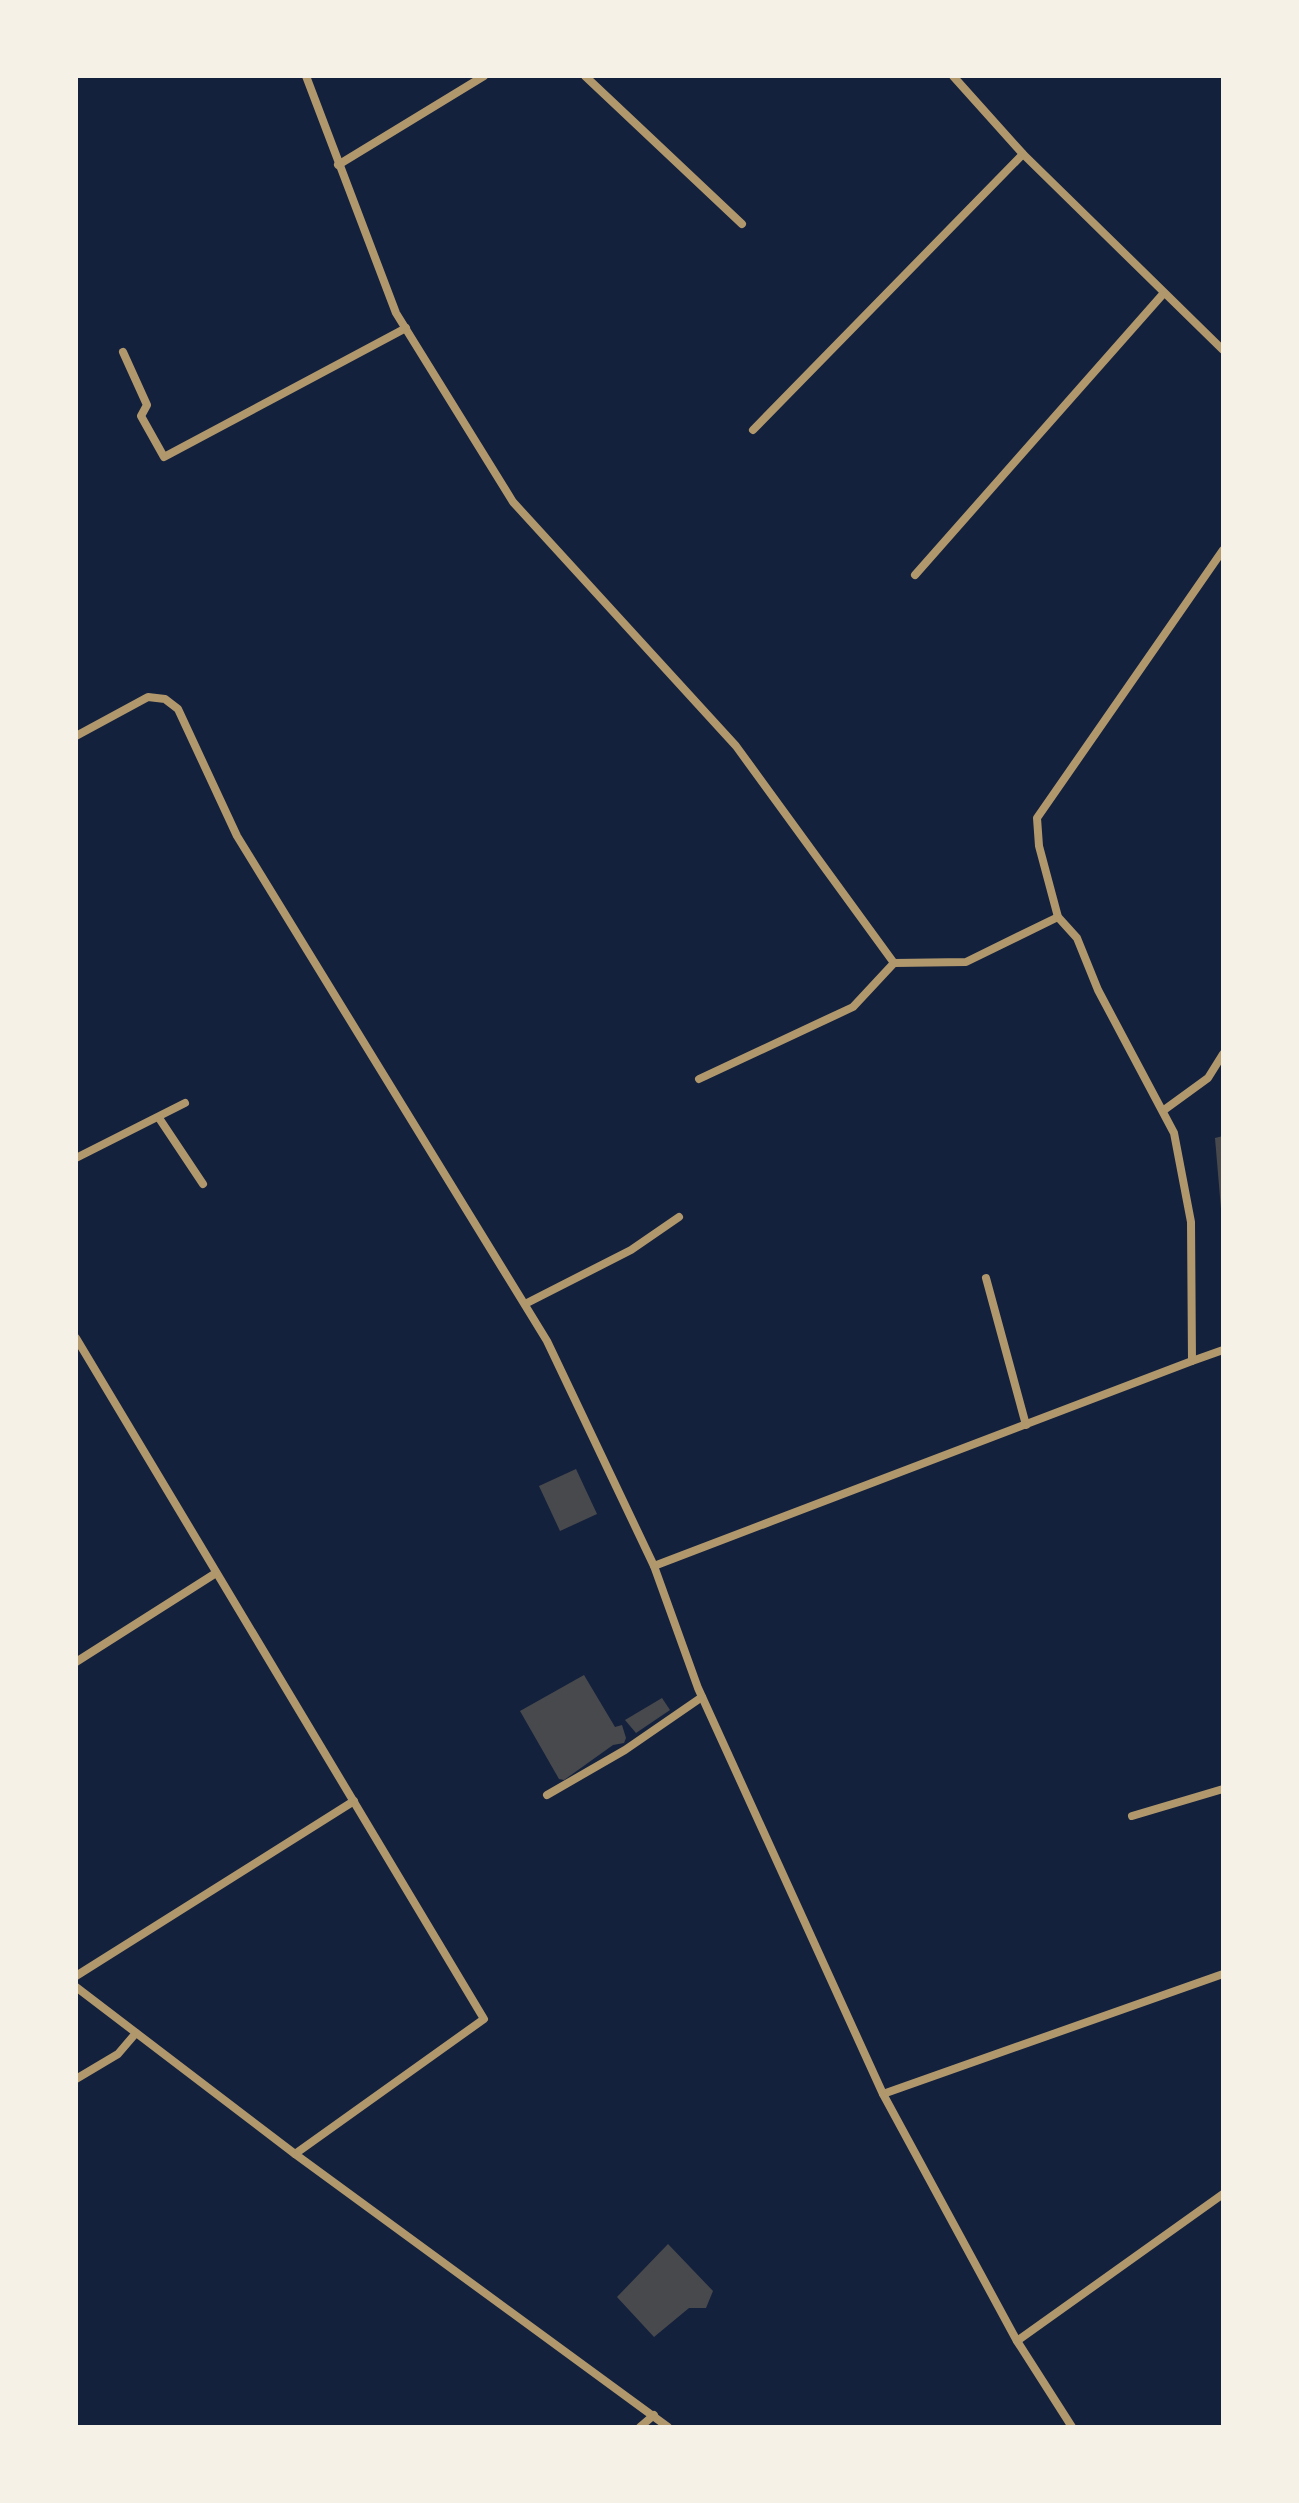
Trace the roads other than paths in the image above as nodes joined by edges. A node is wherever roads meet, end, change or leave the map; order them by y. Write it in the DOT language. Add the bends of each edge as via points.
graph roads {
  1 [pos="306,76"];
  2 [pos="484,76"];
  3 [pos="585,76"];
  4 [pos="953,76"];
  5 [pos="1023,154"];
  6 [pos="338,165"];
  7 [pos="742,224"];
  8 [pos="1163,294"];
  9 [pos="406,328"];
  10 [pos="1223,350"];
  11 [pos="123,352"];
  12 [pos="753,430"];
  13 [pos="1223,550"];
  14 [pos="915,575"];
  15 [pos="76,736"];
  16 [pos="1058,917"];
  17 [pos="894,963"];
  18 [pos="1223,1054"];
  19 [pos="699,1079"];
  20 [pos="185,1103"];
  21 [pos="1164,1110"];
  22 [pos="159,1118"];
  23 [pos="76,1158"];
  24 [pos="203,1184"];
  25 [pos="679,1217"];
  26 [pos="986,1278"];
  27 [pos="525,1304"];
  28 [pos="76,1338"];
  29 [pos="1223,1350"];
  30 [pos="1192,1361"];
  31 [pos="1026,1425"];
  32 [pos="654,1566"];
  33 [pos="216,1573"];
  34 [pos="76,1662"];
  35 [pos="702,1697"];
  36 [pos="1223,1789"];
  37 [pos="547,1795"];
  38 [pos="354,1801"];
  39 [pos="1132,1816"];
  40 [pos="1223,1974"];
  41 [pos="76,1976"];
  42 [pos="76,1987"];
  43 [pos="136,2033"];
  44 [pos="76,2079"];
  45 [pos="883,2094"];
  46 [pos="295,2154"];
  47 [pos="1223,2194"];
  48 [pos="1017,2341"];
  49 [pos="654,2415"];
  50 [pos="640,2427"];
  51 [pos="668,2427"];
  52 [pos="1072,2427"];
  1 -- 6 [label="street"];
  2 -- 6 [label="street"];
  3 -- 7 [label="street"];
  4 -- 5 [label="street"];
  5 -- 8 [label="street"];
  5 -- 12 [label="street"];
  6 -- 9 [label="street"];
  8 -- 10 [label="street"];
  8 -- 14 [label="street"];
  9 -- 11 [label="street" via="164,457 141,416 147,405"];
  9 -- 17 [label="street" via="513,502 736,746"];
  13 -- 16 [label="street" via="1037,818"];
  15 -- 27 [label="street" via="148,697 165,699 178,709 237,836"];
  16 -- 17 [label="street" via="966,962"];
  16 -- 21 [label="street" via="1077,938 1098,990"];
  17 -- 19 [label="street" via="853,1007"];
  18 -- 21 [label="street" via="1208,1078"];
  20 -- 22 [label="street"];
  21 -- 30 [label="street" via="1174,1133 1191,1222"];
  22 -- 23 [label="street"];
  22 -- 24 [label="street"];
  25 -- 27 [label="street" via="631,1250"];
  26 -- 31 [label="street"];
  27 -- 32 [label="street"];
  28 -- 33 [label="street"];
  29 -- 30 [label="street"];
  30 -- 31 [label="street"];
  31 -- 32 [label="street"];
  32 -- 35 [label="street"];
  33 -- 34 [label="street"];
  33 -- 38 [label="street"];
  35 -- 37 [label="street"];
  35 -- 45 [label="street"];
  36 -- 39 [label="street"];
  38 -- 41 [label="street"];
  38 -- 46 [label="street" via="484,2019"];
  40 -- 45 [label="street"];
  42 -- 43 [label="street"];
  43 -- 44 [label="street" via="118,2054"];
  43 -- 46 [label="street"];
  45 -- 48 [label="street"];
  46 -- 49 [label="street"];
  47 -- 48 [label="street"];
  48 -- 52 [label="street"];
  49 -- 50 [label="street"];
  49 -- 51 [label="street"];
}
